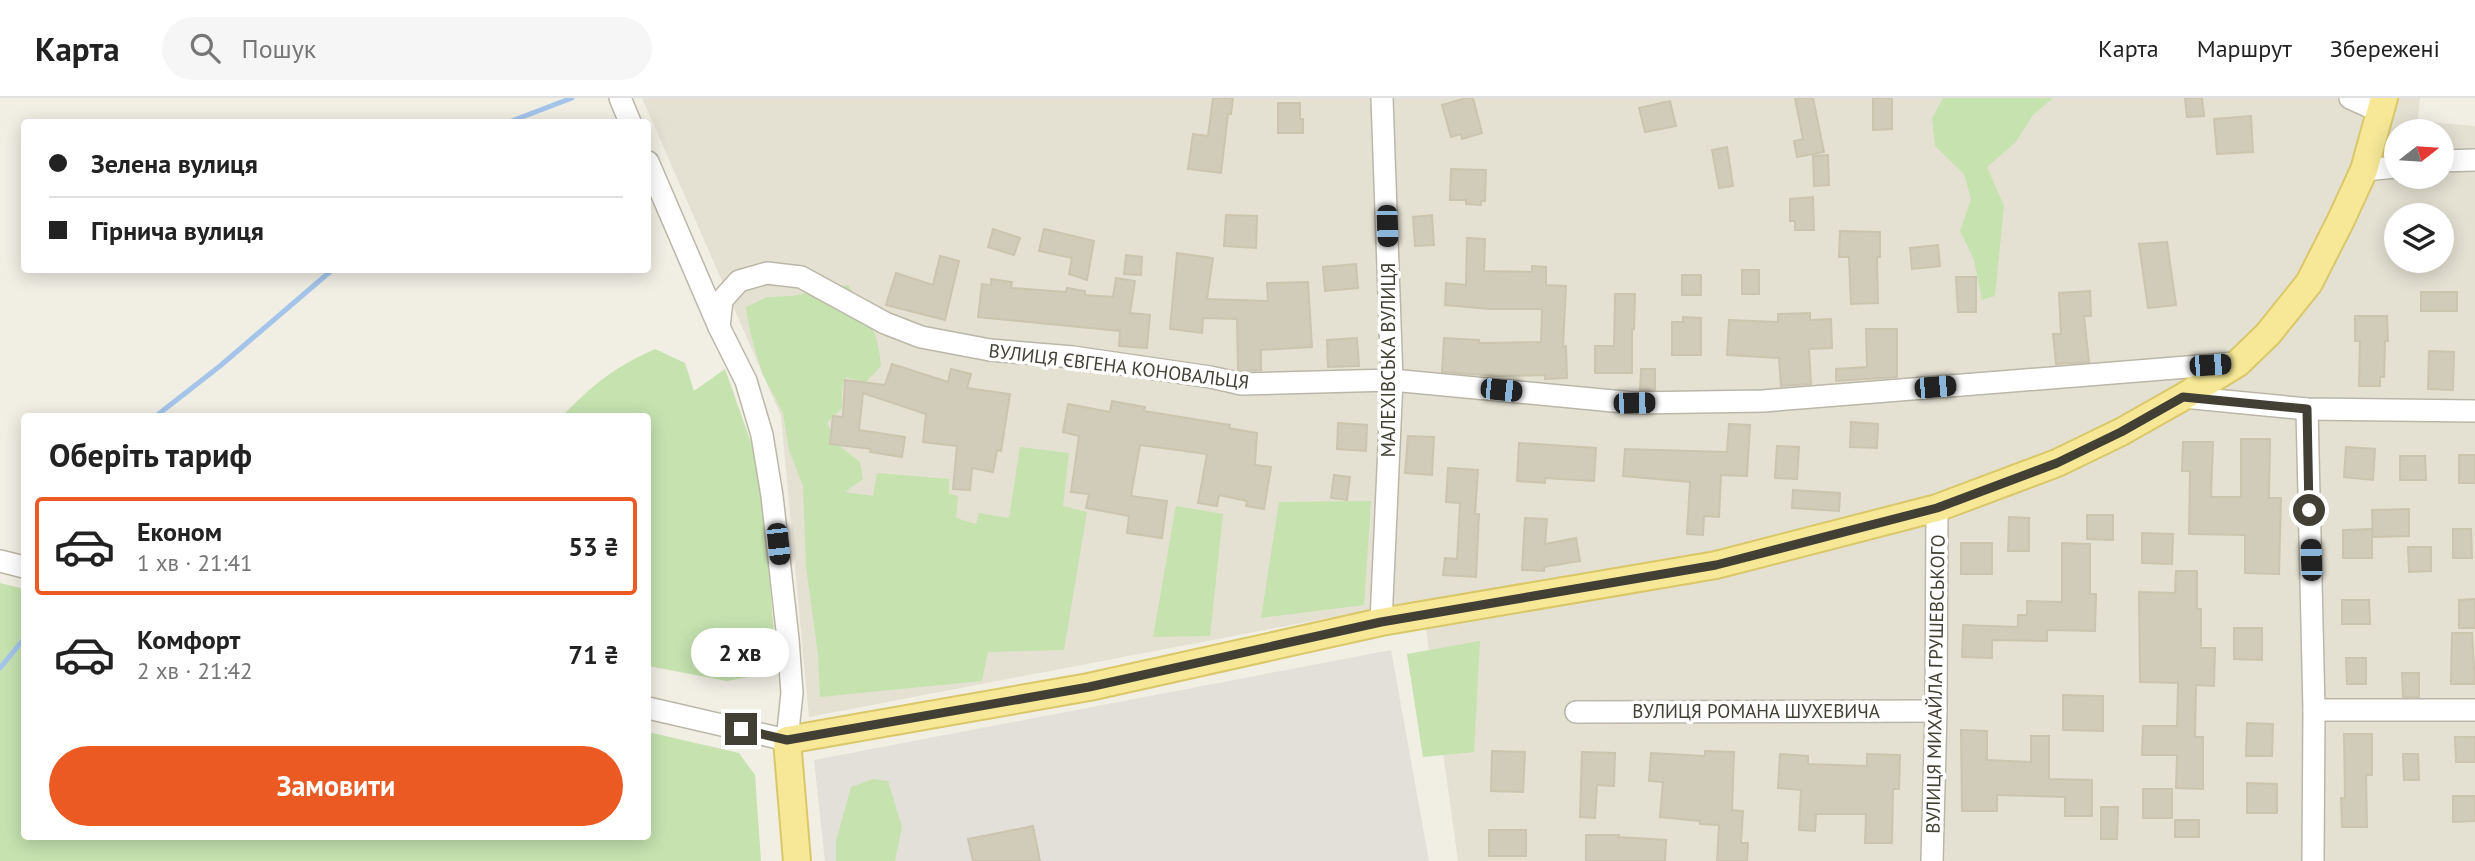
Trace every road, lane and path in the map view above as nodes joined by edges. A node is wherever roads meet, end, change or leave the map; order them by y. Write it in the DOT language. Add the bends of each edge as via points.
graph roads {
  1 [pos="620,98"];
  2 [pos="1382,98"];
  3 [pos="2350,98"];
  4 [pos="2383,105"];
  5 [pos="630,119"];
  6 [pos="2475,160"];
  7 [pos="2454,161"];
  8 [pos="2384,168"];
  9 [pos="651,169"];
  10 [pos="2364,170"];
  11 [pos="719,327"];
  12 [pos="2238,363"];
  13 [pos="1392,380"];
  14 [pos="2183,397"];
  15 [pos="2307,409"];
  16 [pos="2475,411"];
  17 [pos="1937,508"];
  18 [pos="0,561"];
  19 [pos="21,566"];
  20 [pos="1381,622"];
  21 [pos="651,709"];
  22 [pos="1936,710"];
  23 [pos="2314,710"];
  24 [pos="2475,710"];
  25 [pos="1576,712"];
  26 [pos="787,740"];
  27 [pos="797,861"];
  28 [pos="1932,861"];
  29 [pos="2313,861"];
  1 -- 5 [label="street"];
  2 -- 13 [label="street, МАЛЕХІВСЬКА ВУЛИЦЯ"];
  3 -- 4 [label="street"];
  4 -- 10 [label="main road"];
  6 -- 7 [label="street"];
  8 -- 10 [label="street"];
  9 -- 11 [label="street"];
  10 -- 12 [label="main road" via="2309,283"];
  11 -- 13 [label="street, ВУЛИЦЯ ЄВГЕНА КОНОВАЛЬЦЯ" via="722,300 740,281 767,274 801,277 884,323 921,337 990,350 1073,357 1242,384"];
  11 -- 26 [label="street" via="746,381 762,435 792,693"];
  12 -- 13 [label="street, ВУЛИЦЯ ЄВГЕНА КОНОВАЛЬЦЯ" via="1763,401 1634,403"];
  12 -- 14 [label="main road"];
  13 -- 20 [label="street, МАЛЕХІВСЬКА ВУЛИЦЯ"];
  14 -- 15 [label="street"];
  14 -- 17 [label="main road" via="2057,463"];
  15 -- 16 [label="street"];
  15 -- 23 [label="street"];
  17 -- 20 [label="main road" via="1716,565"];
  17 -- 22 [label="street, ВУЛИЦЯ МИХАЙЛА ГРУШЕВСЬКОГО"];
  18 -- 19 [label="street"];
  20 -- 26 [label="main road" via="1089,687"];
  21 -- 26 [label="street"];
  22 -- 25 [label="street, ВУЛИЦЯ РОМАНА ШУХЕВИЧА"];
  22 -- 28 [label="street, ВУЛИЦЯ МИХАЙЛА ГРУШЕВСЬКОГО"];
  23 -- 24 [label="street"];
  23 -- 29 [label="street"];
  26 -- 27 [label="main road"];
}
